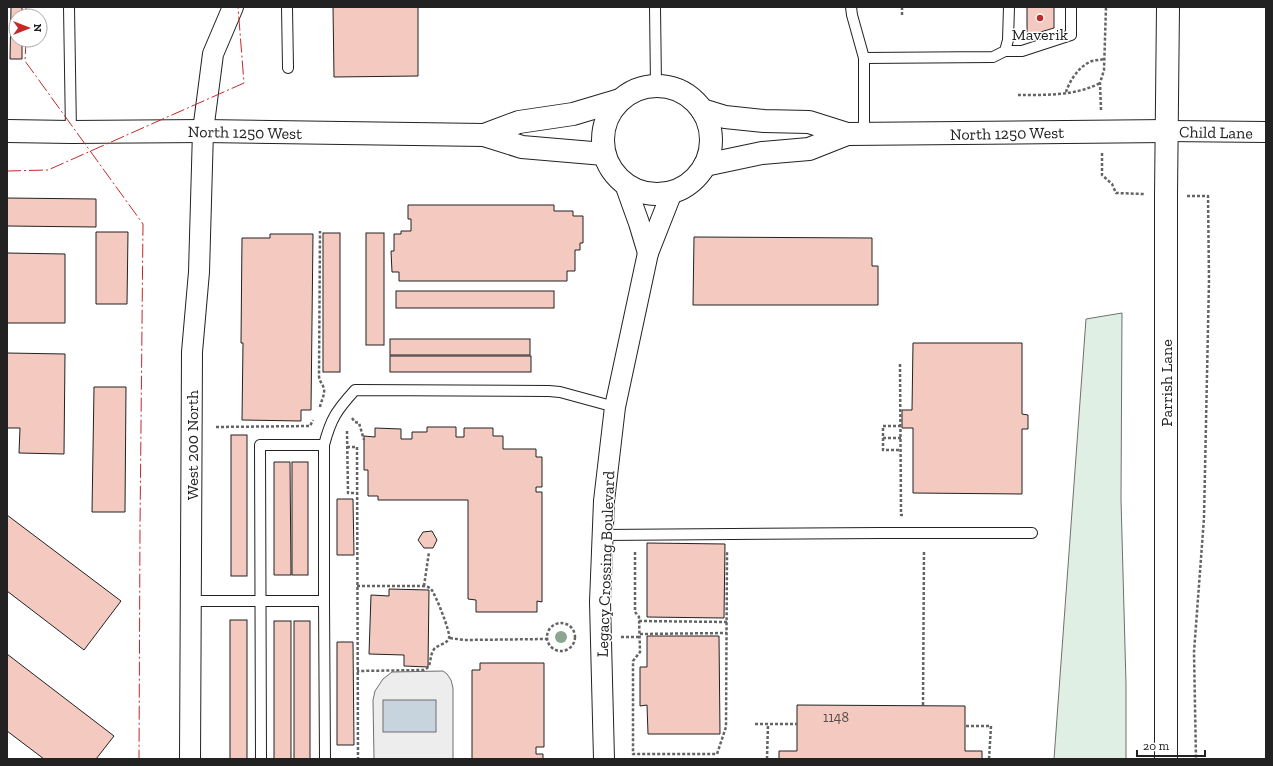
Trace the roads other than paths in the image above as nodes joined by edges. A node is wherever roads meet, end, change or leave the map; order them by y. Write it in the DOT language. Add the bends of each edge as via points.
graph roads {
  1 [pos="69,7"];
  2 [pos="233,7"];
  3 [pos="287,7"];
  4 [pos="655,7"];
  5 [pos="851,7"];
  6 [pos="1009,7"];
  7 [pos="1071,7"];
  8 [pos="1168,7"];
  9 [pos="1005,51"];
  10 [pos="864,58"];
  11 [pos="288,68"];
  12 [pos="656,86"];
  13 [pos="620,100"];
  14 [pos="702,110"];
  15 [pos="7,131"];
  16 [pos="202,131"];
  17 [pos="1166,131"];
  18 [pos="71,132"];
  19 [pos="1266,132"];
  20 [pos="856,134"];
  21 [pos="484,135"];
  22 [pos="604,154"];
  23 [pos="705,165"];
  24 [pos="625,184"];
  25 [pos="672,192"];
  26 [pos="648,254"];
  27 [pos="615,407"];
  28 [pos="324,445"];
  29 [pos="1032,533"];
  30 [pos="603,535"];
  31 [pos="191,601"];
  32 [pos="260,601"];
  33 [pos="324,601"];
  34 [pos="190,759"];
  35 [pos="261,759"];
  36 [pos="325,759"];
  37 [pos="604,759"];
  38 [pos="1166,759"];
  1 -- 18 [label="lane"];
  2 -- 16 [label="street, West 200 North" via="213,54"];
  3 -- 11 [label="lane"];
  4 -- 12 [label="lane"];
  5 -- 10 [label="lane"];
  6 -- 9 [label="lane"];
  7 -- 9 [label="lane" via="1071,35 1022,52"];
  8 -- 17 [label="street, Parrish Lane"];
  9 -- 10 [label="lane" via="993,57"];
  10 -- 20 [label="lane"];
  12 -- 13 [label="street" via="637,89"];
  12 -- 14 [label="street" via="673,88 691,97"];
  13 -- 21 [label="street, North 1250 West" via="573,114 519,122"];
  13 -- 22 [label="street" via="604,127"];
  14 -- 20 [label="street, North 1250 West" via="725,118 809,122"];
  14 -- 23 [label="street" via="711,136 710,152"];
  15 -- 18 [label="street, North 1250 West"];
  16 -- 18 [label="street, North 1250 West"];
  16 -- 21 [label="street, North 1250 West"];
  16 -- 31 [label="street, West 200 North" via="199,272 192,352"];
  17 -- 19 [label="street, Child Lane"];
  17 -- 20 [label="street, North 1250 West"];
  17 -- 38 [label="street, Parrish Lane"];
  20 -- 23 [label="street, North 1250 West" via="809,149 762,153"];
  21 -- 22 [label="street, North 1250 West" via="522,148"];
  22 -- 24 [label="street"];
  23 -- 25 [label="street" via="691,183"];
  24 -- 25 [label="street" via="636,190 659,195"];
  24 -- 26 [label="street"];
  25 -- 26 [label="street, Legacy Crossing Boulevard"];
  26 -- 27 [label="street, Legacy Crossing Boulevard"];
  27 -- 28 [label="lane" via="550,391 355,390 338,408 329,426"];
  27 -- 30 [label="street, Legacy Crossing Boulevard" via="604,501"];
  28 -- 32 [label="lane" via="260,445"];
  28 -- 33 [label="lane"];
  29 -- 30 [label="lane"];
  30 -- 37 [label="street, Legacy Crossing Boulevard" via="600,602"];
  31 -- 32 [label="lane"];
  31 -- 34 [label="street, West 200 North"];
  32 -- 33 [label="lane"];
  32 -- 35 [label="lane"];
  33 -- 36 [label="lane"];
}
